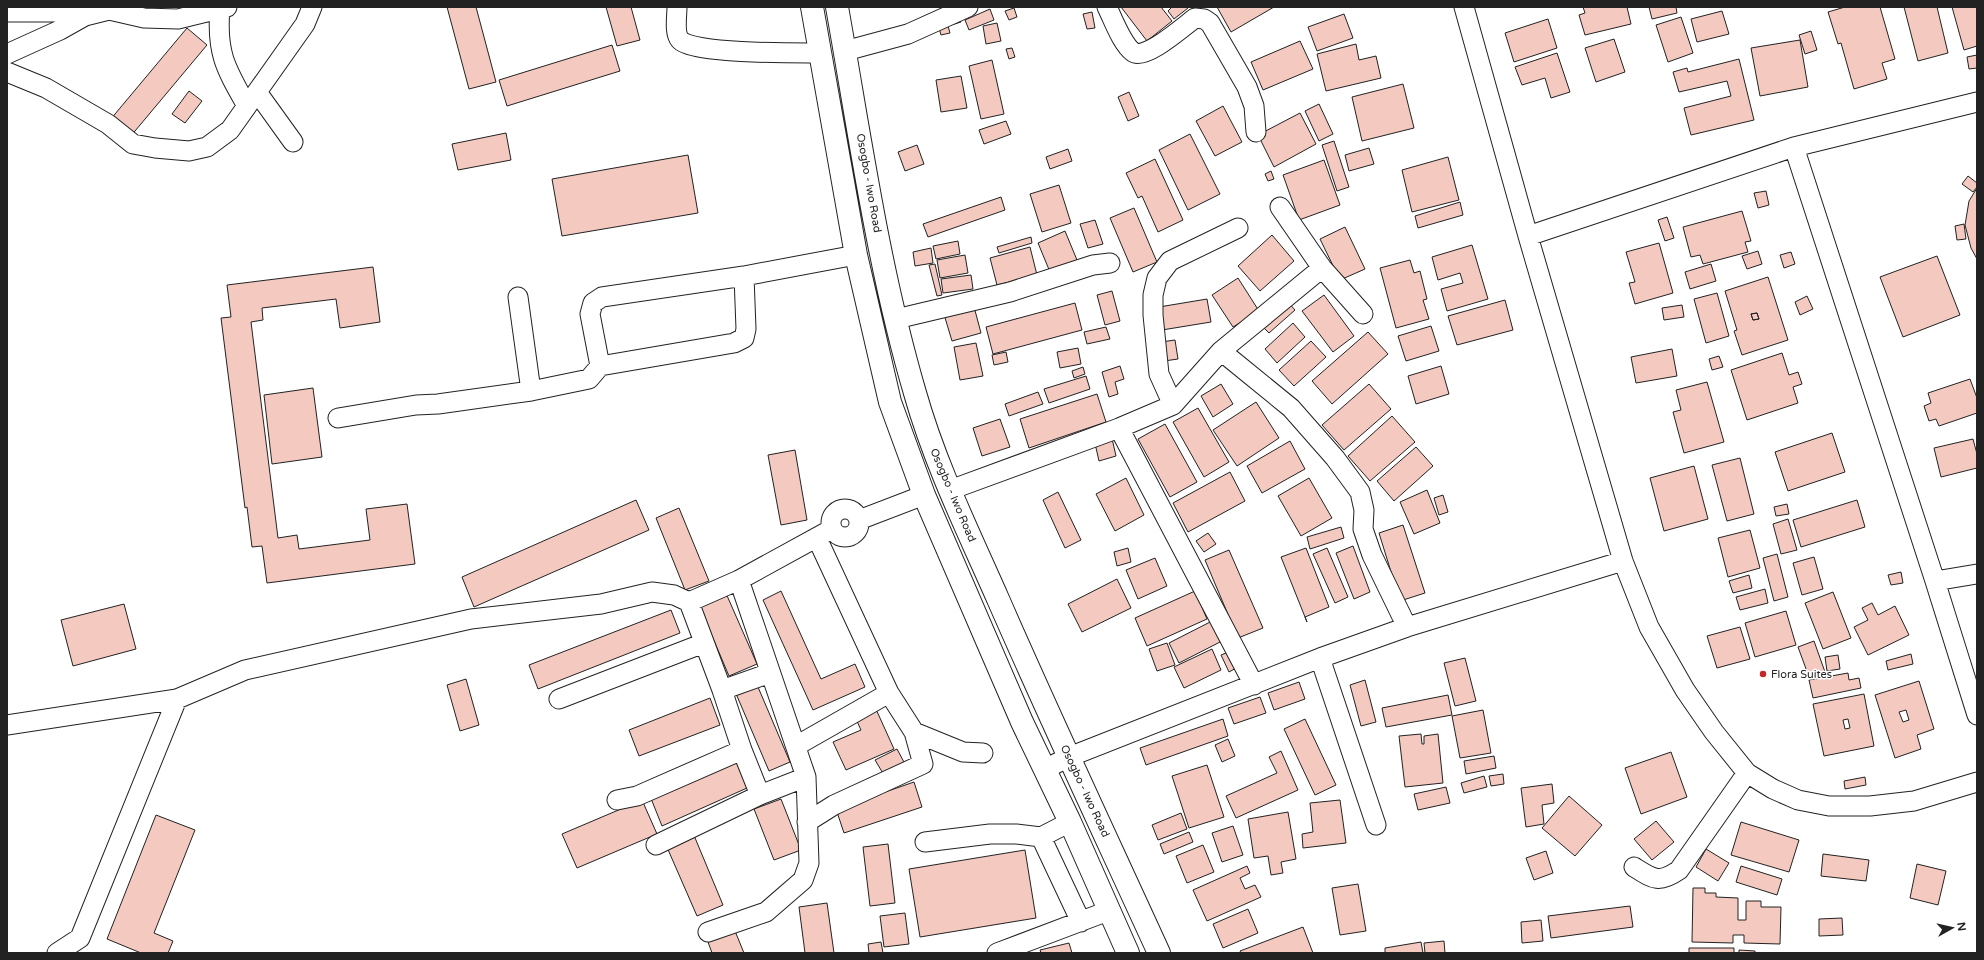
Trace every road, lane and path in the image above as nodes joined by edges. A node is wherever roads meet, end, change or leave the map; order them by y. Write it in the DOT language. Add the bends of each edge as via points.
graph roads {
  1 [pos="312,7"];
  2 [pos="677,7"];
  3 [pos="812,7"];
  4 [pos="837,7"];
  5 [pos="968,7"];
  6 [pos="1107,7"];
  7 [pos="1464,7"];
  8 [pos="224,8"];
  9 [pos="115,9"];
  10 [pos="17,10"];
  11 [pos="85,16"];
  12 [pos="845,51"];
  13 [pos="820,53"];
  14 [pos="7,54"];
  15 [pos="7,72"];
  16 [pos="252,99"];
  17 [pos="1977,102"];
  18 [pos="859,127"];
  19 [pos="1256,132"];
  20 [pos="834,133"];
  21 [pos="293,142"];
  22 [pos="1794,147"];
  23 [pos="1280,207"];
  24 [pos="1238,228"];
  25 [pos="1528,236"];
  26 [pos="856,255"];
  27 [pos="1110,263"];
  28 [pos="1322,268"];
  29 [pos="744,276"];
  30 [pos="518,297"];
  31 [pos="1363,314"];
  32 [pos="896,320"];
  33 [pos="1221,351"];
  34 [pos="600,366"];
  35 [pos="531,391"];
  36 [pos="1173,405"];
  37 [pos="338,418"];
  38 [pos="1119,428"];
  39 [pos="950,490"];
  40 [pos="924,494"];
  41 [pos="824,534"];
  42 [pos="1623,561"];
  43 [pos="1977,574"];
  44 [pos="739,580"];
  45 [pos="1935,581"];
  46 [pos="689,602"];
  47 [pos="1407,627"];
  48 [pos="704,644"];
  49 [pos="1320,658"];
  50 [pos="770,673"];
  51 [pos="1254,685"];
  52 [pos="722,690"];
  53 [pos="889,693"];
  54 [pos="177,699"];
  55 [pos="559,699"];
  56 [pos="1977,715"];
  57 [pos="7,725"];
  58 [pos="914,732"];
  59 [pos="796,746"];
  60 [pos="742,750"];
  61 [pos="983,753"];
  62 [pos="1069,757"];
  63 [pos="1045,770"];
  64 [pos="1748,773"];
  65 [pos="806,777"];
  66 [pos="1977,782"];
  67 [pos="760,795"];
  68 [pos="617,800"];
  69 [pos="807,822"];
  70 [pos="1070,822"];
  71 [pos="1376,825"];
  72 [pos="1040,837"];
  73 [pos="925,842"];
  74 [pos="656,845"];
  75 [pos="1634,867"];
  76 [pos="1108,910"];
  77 [pos="1081,922"];
  78 [pos="708,932"];
  79 [pos="57,953"];
  80 [pos="997,953"];
  81 [pos="1128,953"];
  82 [pos="1159,953"];
  1 -- 16 [label="street" via="305,24"];
  2 -- 13 [label="street" via="677,34 683,43 743,52"];
  3 -- 13 [label="main road"];
  4 -- 12 [label="main road, Osogbo - Iwo Road"];
  5 -- 12 [label="street" via="908,34"];
  6 -- 19 [label="street" via="1125,41 1134,52 1140,54 1150,52 1196,18 1210,23 1247,87 1254,106"];
  7 -- 25 [label="street"];
  8 -- 9 [label="street" via="178,19 144,18"];
  8 -- 16 [label="street" via="218,33 223,60"];
  9 -- 11 [label="street"];
  10 -- 11 [label="street"];
  11 -- 14 [label="street"];
  12 -- 18 [label="main road, Osogbo - Iwo Road"];
  13 -- 20 [label="main road"];
  15 -- 16 [label="street" via="46,88 108,124 133,144 155,148 189,151 207,147 230,130"];
  16 -- 21 [label="street"];
  17 -- 22 [label="street"];
  18 -- 20 [label="main road"];
  18 -- 32 [label="main road, Osogbo - Iwo Road" via="870,197"];
  20 -- 26 [label="main road"];
  22 -- 25 [label="street"];
  22 -- 45 [label="street"];
  23 -- 28 [label="street"];
  24 -- 36 [label="street" via="1170,261 1157,278 1153,295 1153,314 1159,374"];
  25 -- 42 [label="street"];
  26 -- 29 [label="street"];
  26 -- 40 [label="main road" via="890,402"];
  27 -- 32 [label="street" via="1093,265 1010,292"];
  28 -- 31 [label="street"];
  28 -- 33 [label="street"];
  29 -- 34 [label="street" via="744,338 734,343"];
  29 -- 34 [label="street" via="602,297 593,303 590,314"];
  30 -- 35 [label="street"];
  32 -- 39 [label="main road, Osogbo - Iwo Road" via="915,394"];
  33 -- 36 [label="street"];
  33 -- 47 [label="street" via="1291,408 1335,458 1360,492 1364,510 1363,529 1372,555"];
  34 -- 35 [label="street" via="589,379"];
  35 -- 37 [label="street" via="416,405"];
  36 -- 38 [label="street"];
  38 -- 39 [label="street"];
  38 -- 51 [label="street"];
  39 -- 62 [label="main road, Osogbo - Iwo Road"];
  40 -- 41 [label="street" via="859,520 854,512 840,510 833,516"];
  40 -- 63 [label="main road"];
  41 -- 44 [label="street"];
  41 -- 53 [label="street"];
  42 -- 47 [label="street"];
  42 -- 64 [label="street" via="1650,627 1685,690 1714,732"];
  43 -- 45 [label="street"];
  44 -- 46 [label="street"];
  44 -- 50 [label="street"];
  45 -- 56 [label="street"];
  46 -- 48 [label="street"];
  46 -- 54 [label="street" via="674,595 652,592 602,604 471,619 245,670"];
  47 -- 49 [label="street"];
  48 -- 52 [label="street"];
  48 -- 55 [label="street"];
  49 -- 51 [label="street"];
  49 -- 71 [label="street"];
  50 -- 52 [label="street"];
  50 -- 59 [label="street"];
  51 -- 62 [label="street"];
  52 -- 60 [label="street"];
  53 -- 58 [label="street"];
  53 -- 59 [label="street"];
  54 -- 57 [label="street"];
  54 -- 79 [label="street" via="80,938"];
  58 -- 61 [label="street" via="963,752"];
  58 -- 69 [label="street" via="923,764 834,805"];
  59 -- 65 [label="street"];
  60 -- 67 [label="street"];
  60 -- 68 [label="street" via="637,796"];
  62 -- 63 [label="street"];
  62 -- 82 [label="main road, Osogbo - Iwo Road"];
  63 -- 70 [label="main road"];
  64 -- 66 [label="street" via="1773,789 1798,800 1829,806 1870,806 1914,801"];
  64 -- 75 [label="street" via="1679,870 1667,878 1653,879"];
  65 -- 67 [label="street"];
  65 -- 69 [label="street"];
  67 -- 74 [label="street"];
  69 -- 78 [label="street" via="809,863 803,880 766,912"];
  70 -- 72 [label="street"];
  70 -- 76 [label="main road"];
  72 -- 73 [label="street" via="990,834"];
  72 -- 77 [label="street"];
  76 -- 77 [label="street"];
  76 -- 81 [label="main road"];
  77 -- 80 [label="street"];
}
